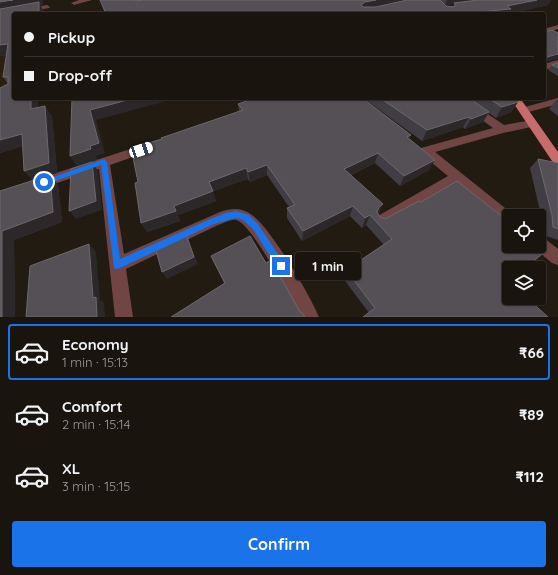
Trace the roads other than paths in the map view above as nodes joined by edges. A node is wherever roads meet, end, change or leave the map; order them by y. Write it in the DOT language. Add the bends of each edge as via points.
graph roads {
  1 [pos="89,0"];
  2 [pos="74,3"];
  3 [pos="47,7"];
  4 [pos="18,12"];
  5 [pos="12,13"];
  6 [pos="0,15"];
  7 [pos="558,27"];
  8 [pos="546,30"];
  9 [pos="558,63"];
  10 [pos="546,67"];
  11 [pos="460,100"];
  12 [pos="517,100"];
  13 [pos="558,101"];
  14 [pos="525,110"];
  15 [pos="532,124"];
  16 [pos="502,129"];
  17 [pos="158,144"];
  18 [pos="558,161"];
  19 [pos="104,162"];
  20 [pos="457,177"];
  21 [pos="30,188"];
  22 [pos="502,213"];
  23 [pos="381,221"];
  24 [pos="546,249"];
  25 [pos="558,258"];
  26 [pos="117,265"];
  27 [pos="124,317"];
  28 [pos="310,317"];
  1 -- 2 [label="street"];
  3 -- 4 [label="street"];
  5 -- 6 [label="street"];
  7 -- 8 [label="street"];
  9 -- 10 [label="street"];
  11 -- 16 [label="street"];
  12 -- 14 [label="main road"];
  13 -- 14 [label="street"];
  14 -- 15 [label="main road"];
  15 -- 16 [label="street"];
  15 -- 18 [label="main road"];
  16 -- 20 [label="street" via="422,149"];
  17 -- 19 [label="street"];
  19 -- 21 [label="street"];
  19 -- 26 [label="street"];
  20 -- 22 [label="street"];
  20 -- 23 [label="street"];
  24 -- 25 [label="street"];
  26 -- 27 [label="street"];
  26 -- 28 [label="street" via="211,222 236,214 246,218 256,227"];
}
